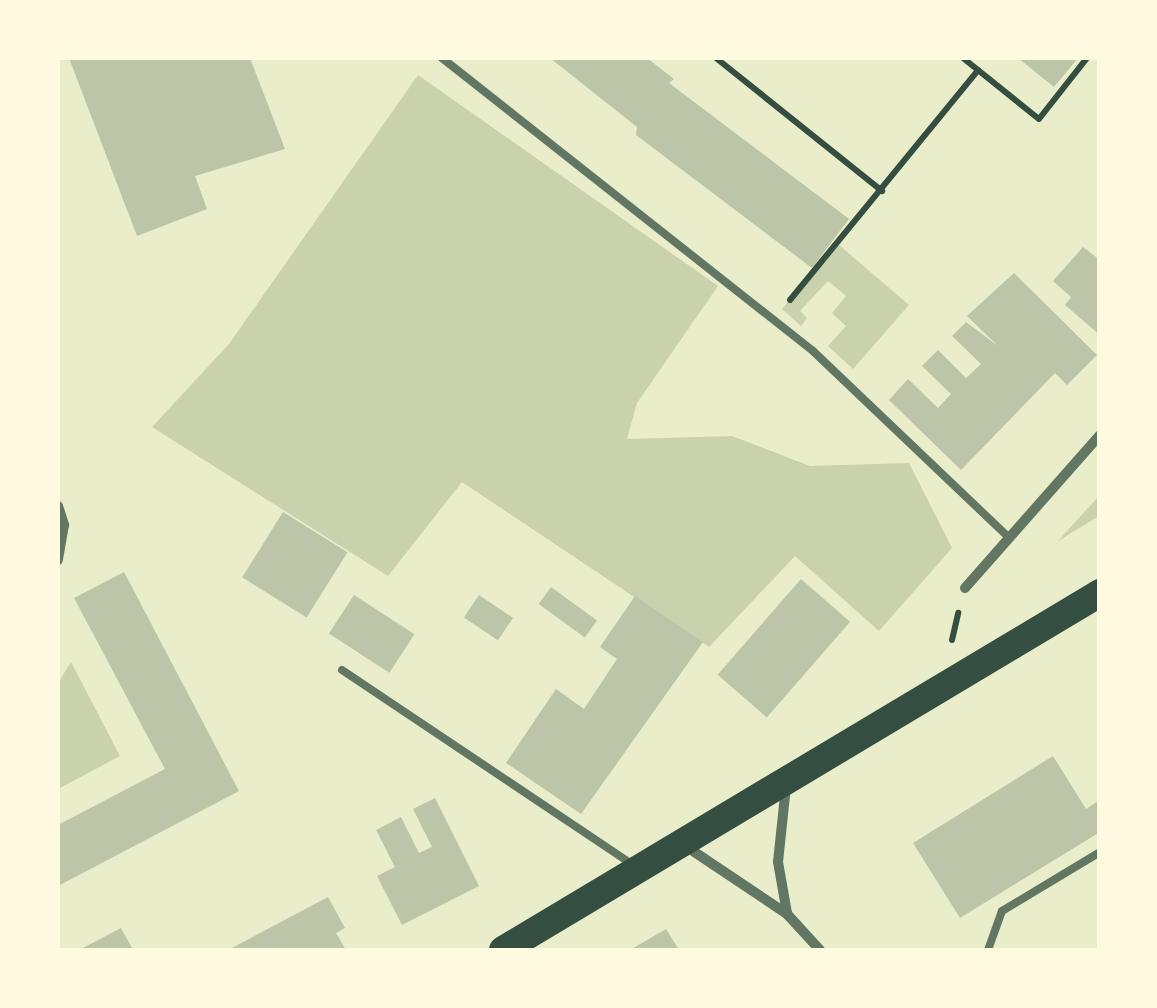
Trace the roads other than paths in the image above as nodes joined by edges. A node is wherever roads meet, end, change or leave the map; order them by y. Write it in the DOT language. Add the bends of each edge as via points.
graph roads {
  1 [pos="442,58"];
  2 [pos="1100,435"];
  3 [pos="58,506"];
  4 [pos="1006,535"];
  5 [pos="58,560"];
  6 [pos="965,588"];
  7 [pos="1100,593"];
  8 [pos="342,670"];
  9 [pos="786,780"];
  10 [pos="683,844"];
  11 [pos="1100,852"];
  12 [pos="639,869"];
  13 [pos="788,914"];
  14 [pos="504,950"];
  15 [pos="820,950"];
  16 [pos="988,950"];
  1 -- 4 [label="lane" via="773,320"];
  2 -- 4 [label="street"];
  3 -- 5 [label="street" via="64,525"];
  4 -- 6 [label="street"];
  7 -- 9 [label="highway"];
  8 -- 12 [label="lane"];
  9 -- 10 [label="highway"];
  9 -- 13 [label="street" via="778,862"];
  10 -- 12 [label="highway"];
  10 -- 13 [label="street"];
  11 -- 16 [label="lane" via="1002,911"];
  12 -- 14 [label="highway"];
  13 -- 15 [label="street"];
}
